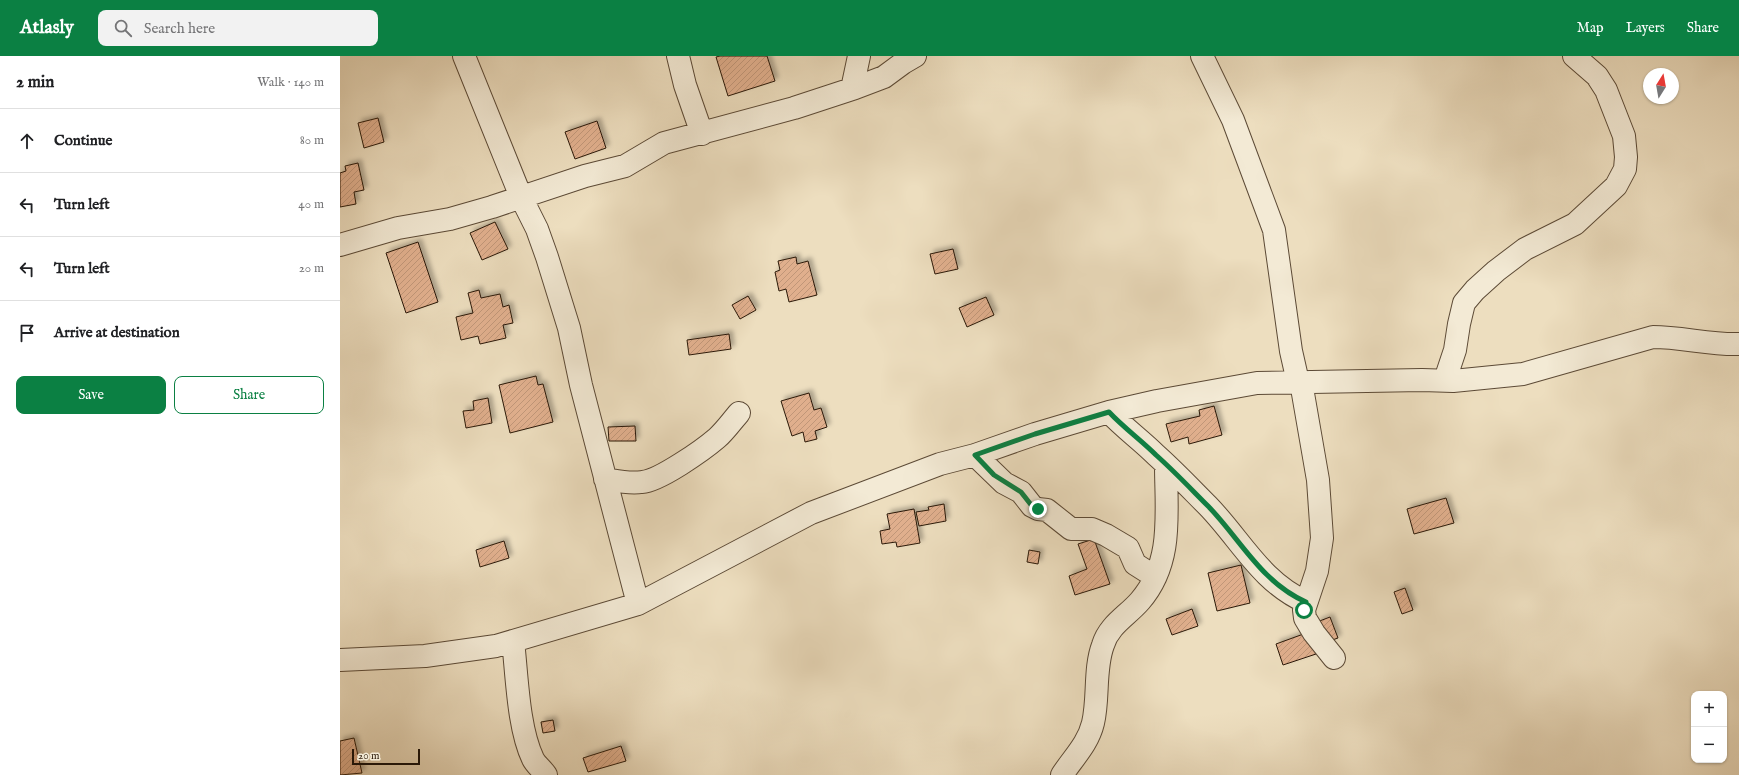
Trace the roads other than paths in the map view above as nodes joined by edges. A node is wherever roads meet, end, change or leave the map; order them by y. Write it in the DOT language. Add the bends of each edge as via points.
graph roads {
  1 [pos="464,56"];
  2 [pos="678,56"];
  3 [pos="859,56"];
  4 [pos="915,56"];
  5 [pos="1202,56"];
  6 [pos="1574,56"];
  7 [pos="852,89"];
  8 [pos="702,134"];
  9 [pos="510,169"];
  10 [pos="521,197"];
  11 [pos="492,207"];
  12 [pos="340,245"];
  13 [pos="1739,344"];
  14 [pos="1445,380"];
  15 [pos="1299,382"];
  16 [pos="1109,412"];
  17 [pos="739,413"];
  18 [pos="975,455"];
  19 [pos="1166,465"];
  20 [pos="605,479"];
  21 [pos="1156,575"];
  22 [pos="1306,602"];
  23 [pos="638,604"];
  24 [pos="513,641"];
  25 [pos="1334,658"];
  26 [pos="340,660"];
  27 [pos="546,775"];
  28 [pos="1062,775"];
  1 -- 9 [label="street"];
  2 -- 8 [label="street"];
  3 -- 7 [label="street"];
  4 -- 7 [label="street" via="884,77"];
  5 -- 15 [label="street" via="1233,120 1274,230 1291,351"];
  6 -- 14 [label="street" via="1597,76 1606,90 1624,136 1625,169 1616,186 1575,224 1525,249 1475,290 1464,303 1455,350"];
  7 -- 8 [label="street"];
  8 -- 10 [label="street" via="664,143 625,166"];
  9 -- 10 [label="street"];
  9 -- 11 [label="street"];
  10 -- 11 [label="street"];
  10 -- 20 [label="street" via="537,229 567,321 580,385"];
  11 -- 12 [label="street" via="450,219 398,228"];
  13 -- 14 [label="street" via="1653,337 1523,374"];
  14 -- 15 [label="street"];
  15 -- 16 [label="street" via="1257,383"];
  15 -- 22 [label="street" via="1318,480 1322,538 1317,571"];
  16 -- 18 [label="street"];
  16 -- 19 [label="street"];
  17 -- 20 [label="street" via="717,438 656,477 644,482 629,483"];
  18 -- 21 [label="street" via="999,479 1021,492 1032,506 1047,510 1071,529 1092,529 1106,535 1128,548 1135,564"];
  18 -- 23 [label="street" via="940,464 811,513"];
  19 -- 21 [label="street" via="1168,521 1165,548"];
  19 -- 22 [label="street" via="1228,528 1261,570 1289,595"];
  20 -- 23 [label="street"];
  21 -- 28 [label="street" via="1139,602 1115,623 1103,644 1093,723 1081,750"];
  22 -- 25 [label="street" via="1304,610 1309,625"];
  23 -- 24 [label="street"];
  24 -- 26 [label="street" via="496,646 425,656"];
  24 -- 27 [label="street" via="522,718 528,743 533,759"];
}
